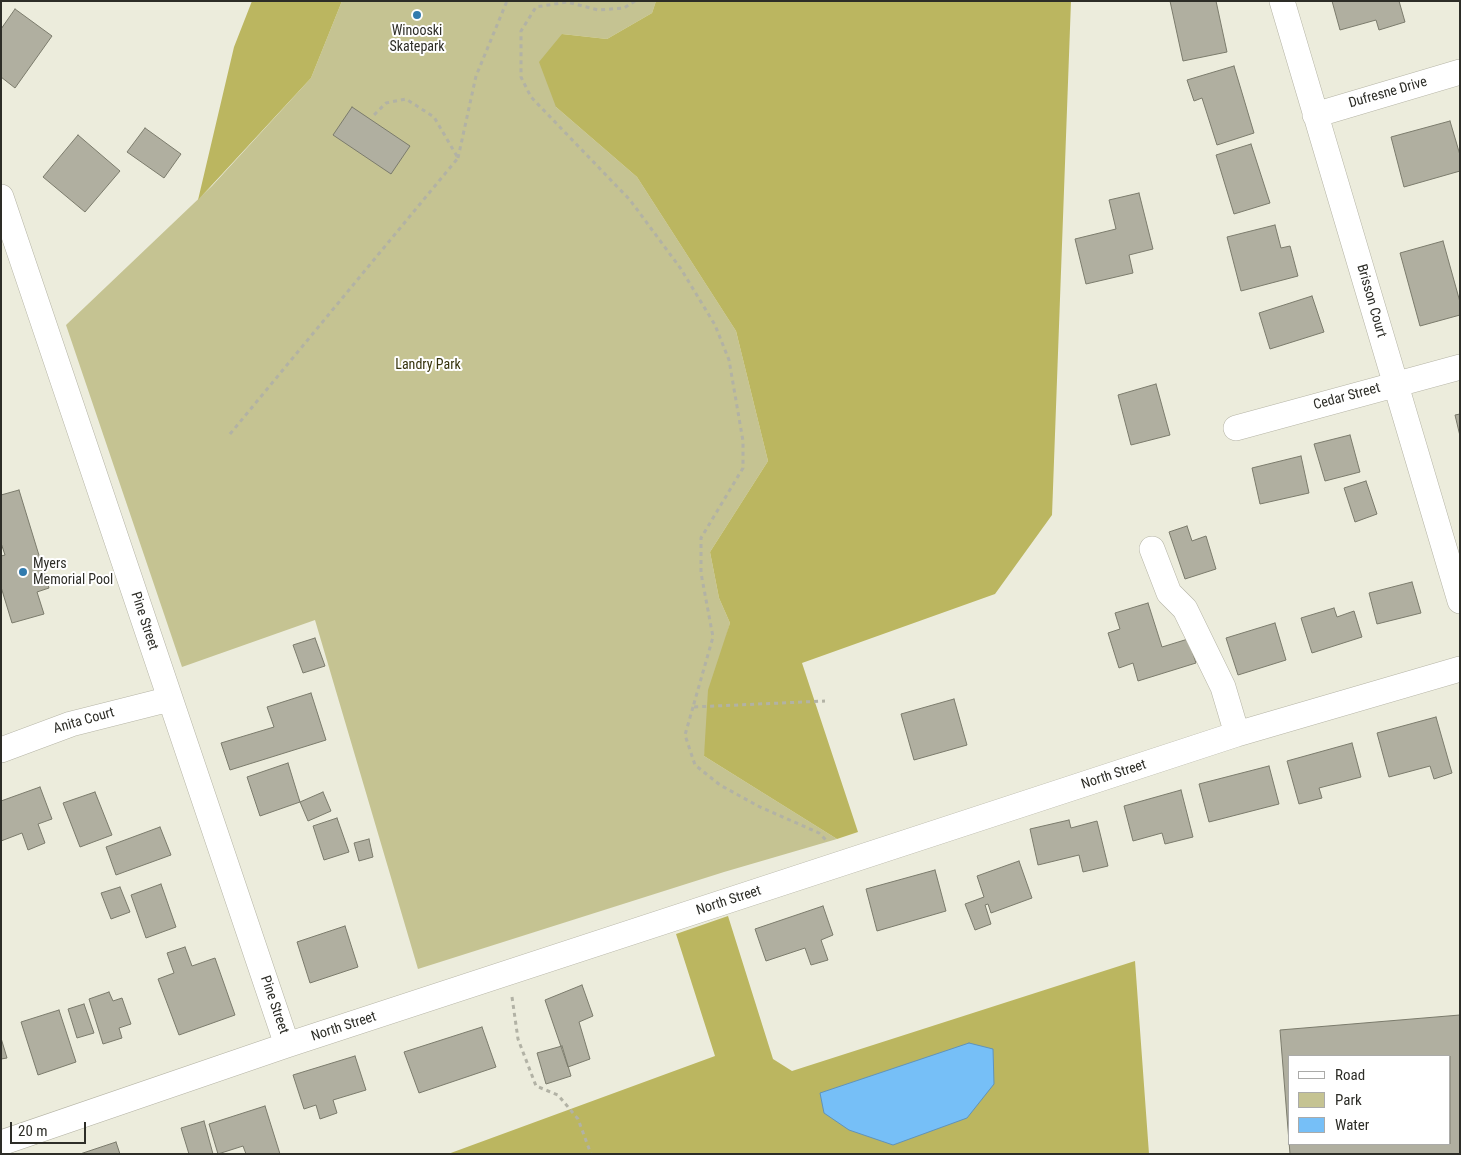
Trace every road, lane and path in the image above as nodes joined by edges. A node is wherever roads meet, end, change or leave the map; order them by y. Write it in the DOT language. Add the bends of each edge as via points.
graph roads {
  1 [pos="507,1"];
  2 [pos="635,1"];
  3 [pos="1282,1"];
  4 [pos="1460,72"];
  5 [pos="374,115"];
  6 [pos="1315,115"];
  7 [pos="458,158"];
  8 [pos="1,197"];
  9 [pos="1460,367"];
  10 [pos="1395,384"];
  11 [pos="1236,428"];
  12 [pos="230,434"];
  13 [pos="1152,549"];
  14 [pos="1460,601"];
  15 [pos="1460,669"];
  16 [pos="170,699"];
  17 [pos="825,701"];
  18 [pos="693,707"];
  19 [pos="1238,734"];
  20 [pos="1,750"];
  21 [pos="848,861"];
  22 [pos="512,972"];
  23 [pos="287,1045"];
  24 [pos="1,1143"];
  25 [pos="591,1154"];
  1 -- 7 [label="path" via="476,76"];
  2 -- 18 [label="path" via="624,8 598,10 567,2 536,7 521,32 521,77 531,97 630,200 681,269 716,325 730,360 743,468 701,538 702,574 713,637"];
  3 -- 6 [label="street, Brisson Court"];
  4 -- 6 [label="street, Dufresne Drive"];
  5 -- 7 [label="path" via="386,103 406,99 434,117"];
  6 -- 10 [label="street, Brisson Court"];
  7 -- 12 [label="path"];
  8 -- 16 [label="street, Pine Street"];
  9 -- 10 [label="street, Cedar Street"];
  10 -- 11 [label="street, Cedar Street"];
  10 -- 14 [label="street, Brisson Court"];
  13 -- 19 [label="street" via="1169,593 1185,609 1223,687"];
  15 -- 19 [label="street, North Street"];
  16 -- 20 [label="street, Anita Court" via="71,724"];
  16 -- 23 [label="street, Pine Street"];
  17 -- 18 [label="path"];
  18 -- 21 [label="path" via="685,736 694,765 720,785 758,806 819,833"];
  19 -- 21 [label="street, North Street"];
  21 -- 22 [label="street, North Street"];
  22 -- 23 [label="street, North Street"];
  22 -- 25 [label="path" via="512,1009 518,1039 536,1086 558,1095 578,1119"];
  23 -- 24 [label="street, North Street"];
}
